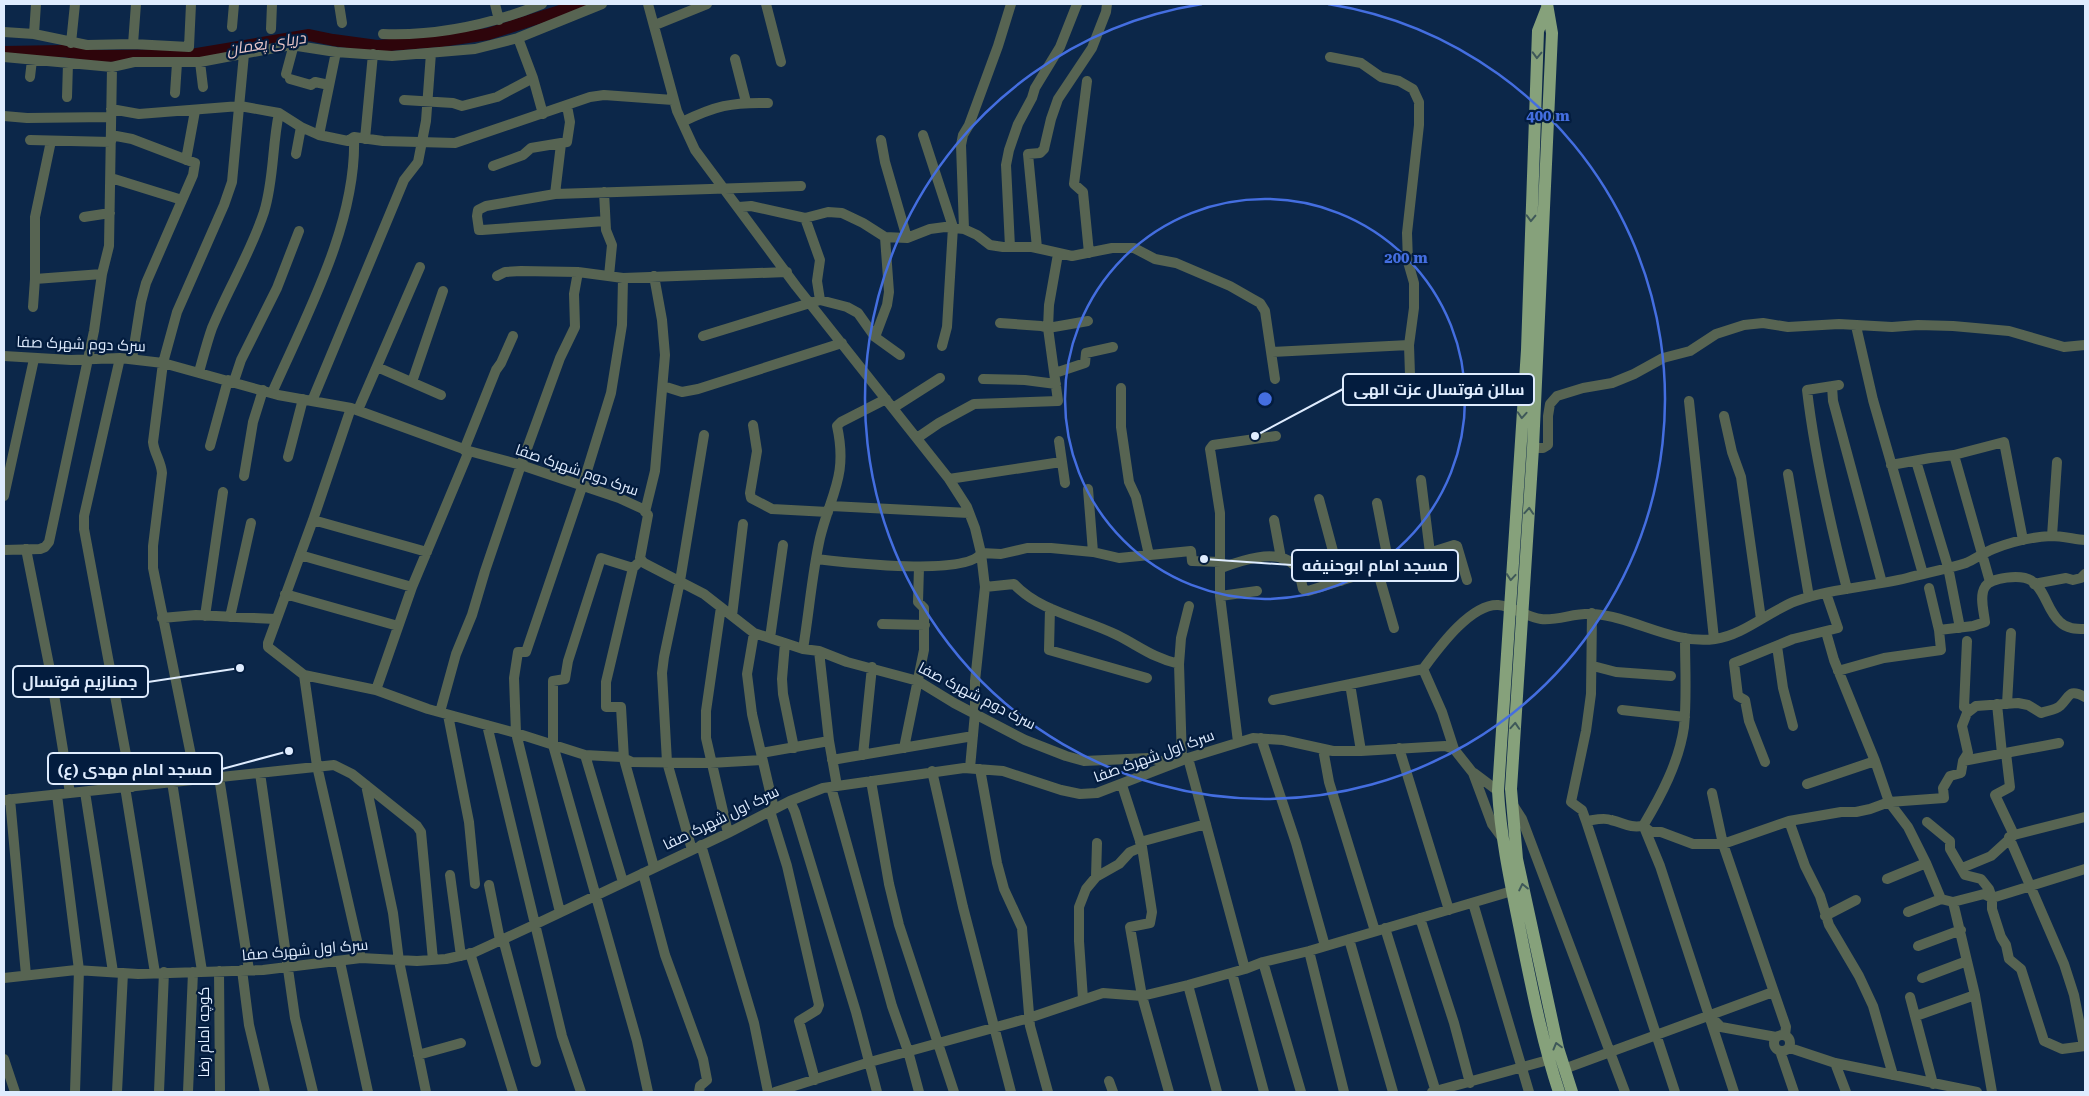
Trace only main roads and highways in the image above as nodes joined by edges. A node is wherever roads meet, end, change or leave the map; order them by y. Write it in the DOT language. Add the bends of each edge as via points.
graph roads {
  1 [pos="1547,6"];
  2 [pos="1507,809"];
  3 [pos="1559,1092"];
  4 [pos="1572,1092"];
  2 -- 1 [label="main road, one-way" via="1534,448 1552,33"];
  1 -- 2 [label="main road, one-way" via="1538,32 1527,350 1498,791"];
  2 -- 3 [label="main road" via="1503,840 1512,891 1548,1060"];
  4 -- 2 [label="main road, one-way" via="1541,975"];
}
